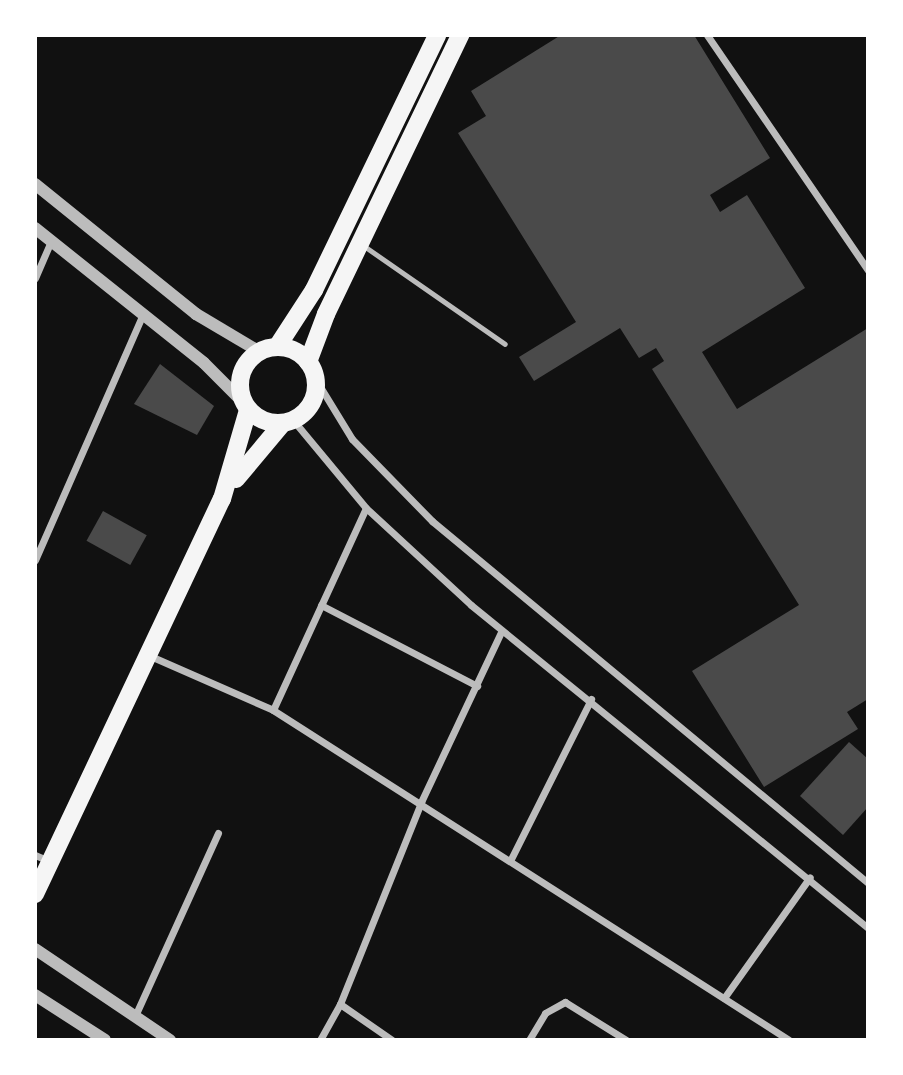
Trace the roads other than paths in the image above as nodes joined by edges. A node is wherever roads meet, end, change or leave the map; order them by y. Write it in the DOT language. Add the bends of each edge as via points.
graph roads {
  1 [pos="437,35"];
  2 [pos="460,35"];
  3 [pos="707,35"];
  4 [pos="35,184"];
  5 [pos="35,228"];
  6 [pos="342,232"];
  7 [pos="51,241"];
  8 [pos="360,243"];
  9 [pos="868,270"];
  10 [pos="35,278"];
  11 [pos="142,316"];
  12 [pos="505,344"];
  13 [pos="268,350"];
  14 [pos="308,362"];
  15 [pos="316,380"];
  16 [pos="246,406"];
  17 [pos="288,422"];
  18 [pos="222,499"];
  19 [pos="366,508"];
  20 [pos="35,560"];
  21 [pos="321,605"];
  22 [pos="501,632"];
  23 [pos="147,654"];
  24 [pos="477,686"];
  25 [pos="591,699"];
  26 [pos="273,710"];
  27 [pos="421,802"];
  28 [pos="218,833"];
  29 [pos="43,858"];
  30 [pos="511,859"];
  31 [pos="810,877"];
  32 [pos="868,883"];
  33 [pos="35,894"];
  34 [pos="868,928"];
  35 [pos="35,949"];
  36 [pos="35,995"];
  37 [pos="724,998"];
  38 [pos="340,1004"];
  39 [pos="135,1016"];
  40 [pos="105,1040"];
  41 [pos="170,1040"];
  42 [pos="320,1040"];
  43 [pos="392,1040"];
  44 [pos="529,1040"];
  45 [pos="626,1040"];
  46 [pos="789,1040"];
  1 -- 6 [label="highway"];
  2 -- 8 [label="highway"];
  3 -- 9 [label="street"];
  4 -- 13 [label="street" via="196,314"];
  5 -- 7 [label="street"];
  6 -- 8 [label="highway"];
  6 -- 13 [label="highway" via="306,305"];
  7 -- 10 [label="street"];
  7 -- 11 [label="street"];
  8 -- 12 [label="lane"];
  8 -- 14 [label="highway"];
  11 -- 16 [label="street" via="204,363"];
  11 -- 20 [label="street"];
  13 -- 14 [label="highway" via="289,349"];
  13 -- 16 [label="highway" via="243,369"];
  14 -- 15 [label="highway"];
  15 -- 17 [label="highway" via="311,404"];
  15 -- 32 [label="street" via="352,439 432,521"];
  16 -- 17 [label="highway" via="264,421"];
  16 -- 18 [label="highway"];
  17 -- 18 [label="highway"];
  17 -- 19 [label="street"];
  18 -- 23 [label="highway"];
  19 -- 21 [label="street"];
  19 -- 22 [label="street"];
  21 -- 24 [label="street"];
  21 -- 26 [label="street"];
  22 -- 24 [label="street"];
  22 -- 25 [label="street"];
  23 -- 26 [label="street"];
  23 -- 29 [label="highway"];
  24 -- 27 [label="street"];
  25 -- 30 [label="street"];
  25 -- 31 [label="street"];
  26 -- 27 [label="street"];
  27 -- 30 [label="street"];
  27 -- 38 [label="street"];
  28 -- 39 [label="street"];
  29 -- 33 [label="highway"];
  30 -- 37 [label="street"];
  31 -- 34 [label="street"];
  31 -- 37 [label="street"];
  35 -- 39 [label="street"];
  36 -- 40 [label="street"];
  37 -- 46 [label="street"];
  38 -- 42 [label="street"];
  38 -- 43 [label="street"];
  39 -- 41 [label="street"];
  44 -- 45 [label="street" via="545,1013 565,1002"];
}
